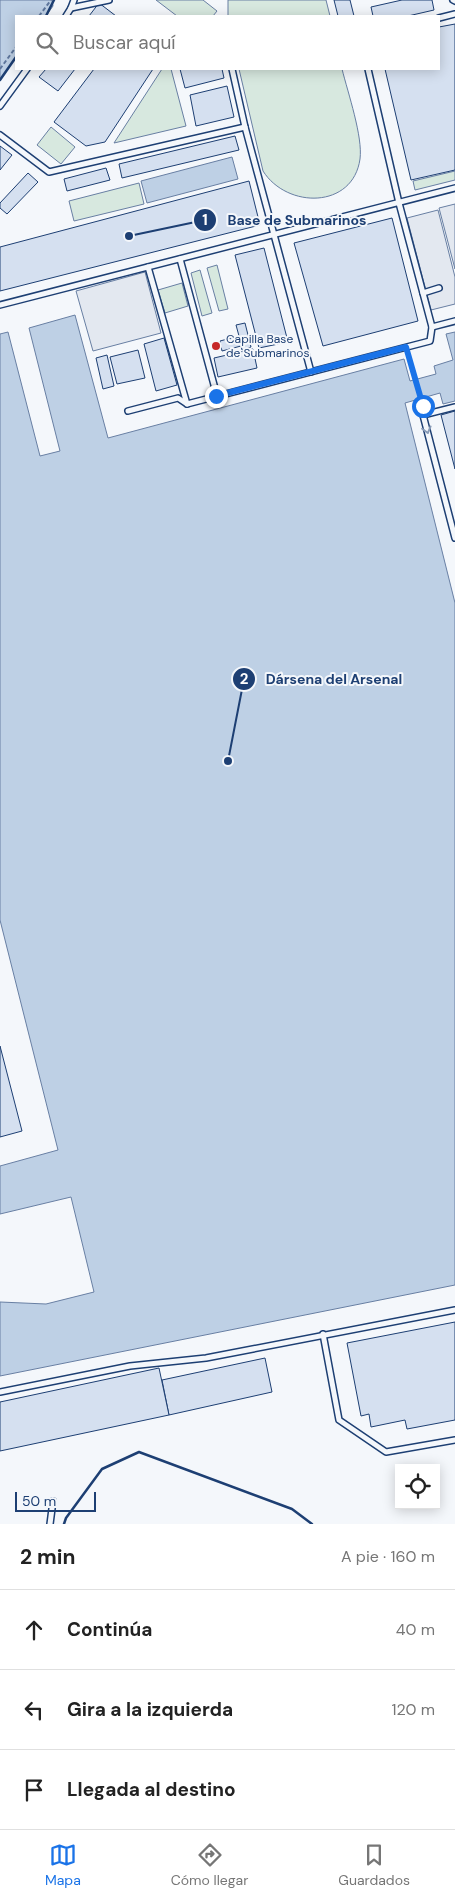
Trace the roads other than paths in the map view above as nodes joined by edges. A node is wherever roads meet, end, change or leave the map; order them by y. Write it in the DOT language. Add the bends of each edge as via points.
graph roads {
  1 [pos="74,0"];
  2 [pos="109,0"];
  3 [pos="72,8"];
  4 [pos="455,14"];
  5 [pos="67,15"];
  6 [pos="440,18"];
  7 [pos="26,70"];
  8 [pos="232,70"];
  9 [pos="368,70"];
  10 [pos="0,106"];
  11 [pos="245,127"];
  12 [pos="0,135"];
  13 [pos="455,188"];
  14 [pos="399,203"];
  15 [pos="274,235"];
  16 [pos="180,259"];
  17 [pos="148,267"];
  18 [pos="439,288"];
  19 [pos="423,293"];
  20 [pos="0,305"];
  21 [pos="455,321"];
  22 [pos="432,327"];
  23 [pos="311,372"];
  24 [pos="216,396"];
  25 [pos="187,404"];
  26 [pos="455,407"];
  27 [pos="128,411"];
  28 [pos="455,538"];
  29 [pos="455,1310"];
  30 [pos="323,1334"];
  31 [pos="0,1392"];
  32 [pos="455,1440"];
  33 [pos="52,1501"];
  34 [pos="50,1524"];
  1 -- 3 [label="lane"];
  2 -- 3 [label="lane"];
  3 -- 5 [label="lane"];
  4 -- 6 [label="lane"];
  7 -- 10 [label="lane"];
  8 -- 11 [label="lane"];
  9 -- 14 [label="lane"];
  11 -- 12 [label="lane" via="49,172"];
  11 -- 15 [label="lane"];
  13 -- 14 [label="lane"];
  14 -- 15 [label="lane"];
  14 -- 19 [label="lane"];
  15 -- 16 [label="lane"];
  15 -- 23 [label="lane"];
  16 -- 17 [label="lane"];
  16 -- 24 [label="lane"];
  17 -- 20 [label="lane"];
  17 -- 25 [label="lane"];
  18 -- 19 [label="lane"];
  19 -- 22 [label="lane"];
  21 -- 22 [label="lane"];
  22 -- 23 [label="lane" via="430,341"];
  23 -- 24 [label="lane"];
  24 -- 25 [label="lane"];
  25 -- 27 [label="lane" via="178,398"];
  26 -- 28 [label="lane, one-way" via="423,415"];
  29 -- 30 [label="lane"];
  30 -- 31 [label="lane" via="206,1358 130,1366"];
  30 -- 32 [label="lane" via="339,1420 386,1452"];
  33 -- 34 [label="lane"];
}
